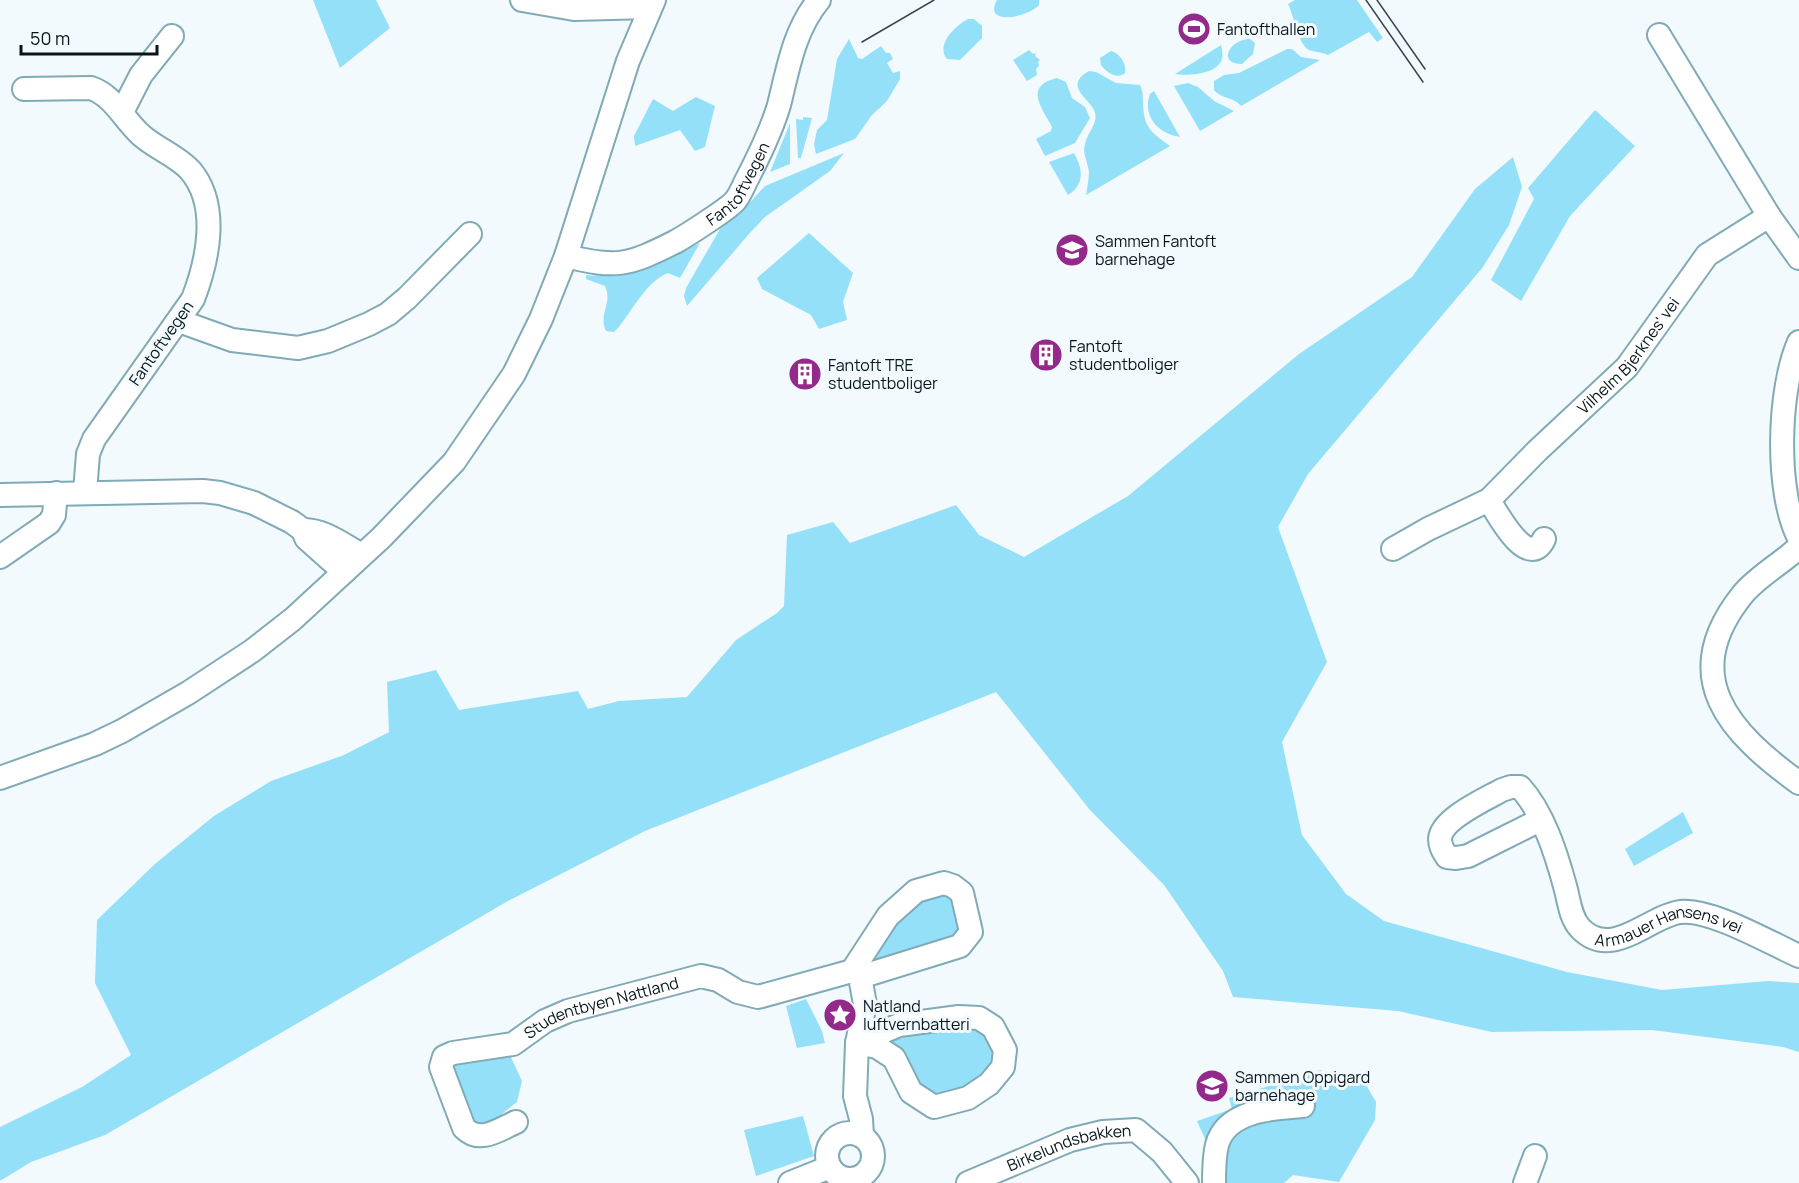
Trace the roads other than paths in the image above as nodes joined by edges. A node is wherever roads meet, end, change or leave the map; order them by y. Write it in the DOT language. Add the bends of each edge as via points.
graph roads {
  1 [pos="522,0"];
  2 [pos="819,0"];
  3 [pos="652,4"];
  4 [pos="1659,35"];
  5 [pos="172,36"];
  6 [pos="24,89"];
  7 [pos="122,112"];
  8 [pos="1769,216"];
  9 [pos="470,234"];
  10 [pos="566,256"];
  11 [pos="1799,258"];
  12 [pos="179,321"];
  13 [pos="1799,342"];
  14 [pos="85,492"];
  15 [pos="56,493"];
  16 [pos="0,495"];
  17 [pos="1489,500"];
  18 [pos="303,530"];
  19 [pos="1799,538"];
  20 [pos="1544,539"];
  21 [pos="1799,547"];
  22 [pos="1393,549"];
  23 [pos="362,555"];
  24 [pos="0,557"];
  25 [pos="344,572"];
  26 [pos="0,778"];
  27 [pos="1799,783"];
  28 [pos="1540,820"];
  29 [pos="1799,956"];
  30 [pos="856,974"];
  31 [pos="857,1043"];
  32 [pos="1303,1107"];
  33 [pos="516,1122"];
  34 [pos="862,1136"];
  35 [pos="1535,1156"];
  36 [pos="830,1167"];
  37 [pos="874,1178"];
  38 [pos="790,1183"];
  39 [pos="968,1183"];
  40 [pos="1187,1183"];
  41 [pos="1214,1183"];
  42 [pos="1525,1183"];
  1 -- 3 [label="street" via="574,9"];
  2 -- 10 [label="street, Fantoftvegen" via="809,12 788,64 766,142 735,201 681,239 644,258 614,265"];
  3 -- 10 [label="street" via="616,94"];
  4 -- 8 [label="street"];
  5 -- 7 [label="street" via="141,75"];
  6 -- 7 [label="street, Fantoftvegen" via="91,88"];
  7 -- 12 [label="street, Fantoftvegen" via="140,134 189,169 206,204 209,220 200,280"];
  8 -- 11 [label="street"];
  8 -- 17 [label="street, Vilhelm Bjerknes' vei" via="1707,255 1627,367"];
  9 -- 12 [label="street" via="388,314 327,341 298,348 232,340"];
  10 -- 23 [label="street" via="542,319 478,428 454,462"];
  12 -- 14 [label="street, Fantoftvegen" via="94,439 88,454"];
  13 -- 19 [label="street" via="1788,375 1783,435 1787,506"];
  14 -- 15 [label="street"];
  14 -- 18 [label="street" via="220,493 254,503"];
  15 -- 16 [label="street"];
  15 -- 24 [label="street" via="54,515 49,523"];
  17 -- 20 [label="street" via="1515,540 1524,547 1533,549"];
  17 -- 22 [label="street, Vilhelm Bjerknes' vei"];
  18 -- 23 [label="street" via="311,530"];
  18 -- 25 [label="street" via="306,538"];
  21 -- 27 [label="street" via="1744,592 1723,624 1713,669 1714,685 1729,719 1769,762"];
  23 -- 25 [label="street"];
  25 -- 26 [label="street" via="279,631 188,693 95,744"];
  28 -- 29 [label="street, Armauer Hansens vei" via="1565,884 1572,916 1589,936 1602,940 1631,935 1667,916 1693,912"];
  30 -- 30 [label="street, Studentbyen Nattland" via="888,916 916,891 944,883 962,893 971,932 960,946"];
  30 -- 31 [label="street" via="865,1004"];
  30 -- 33 [label="street, Studentbyen Nattland" via="758,997 701,976 568,1011 513,1044 444,1057 441,1067 464,1128 470,1134 490,1134"];
  31 -- 31 [label="street" via="899,1025 959,1017 979,1018 993,1027 1005,1050 1003,1067 989,1084 968,1098 934,1107 911,1092 894,1058 877,1047"];
  31 -- 34 [label="street" via="855,1096"];
  32 -- 41 [label="street" via="1260,1111 1237,1120 1225,1130 1217,1144"];
  34 -- 36 [label="street" via="847,1133 834,1139 828,1152"];
  34 -- 37 [label="street" via="871,1146 870,1168"];
  35 -- 42 [label="street"];
  36 -- 37 [label="street" via="846,1178"];
  36 -- 38 [label="street"];
  39 -- 40 [label="street, Birkelundsbakken" via="1070,1140 1136,1130 1162,1152"];
}
